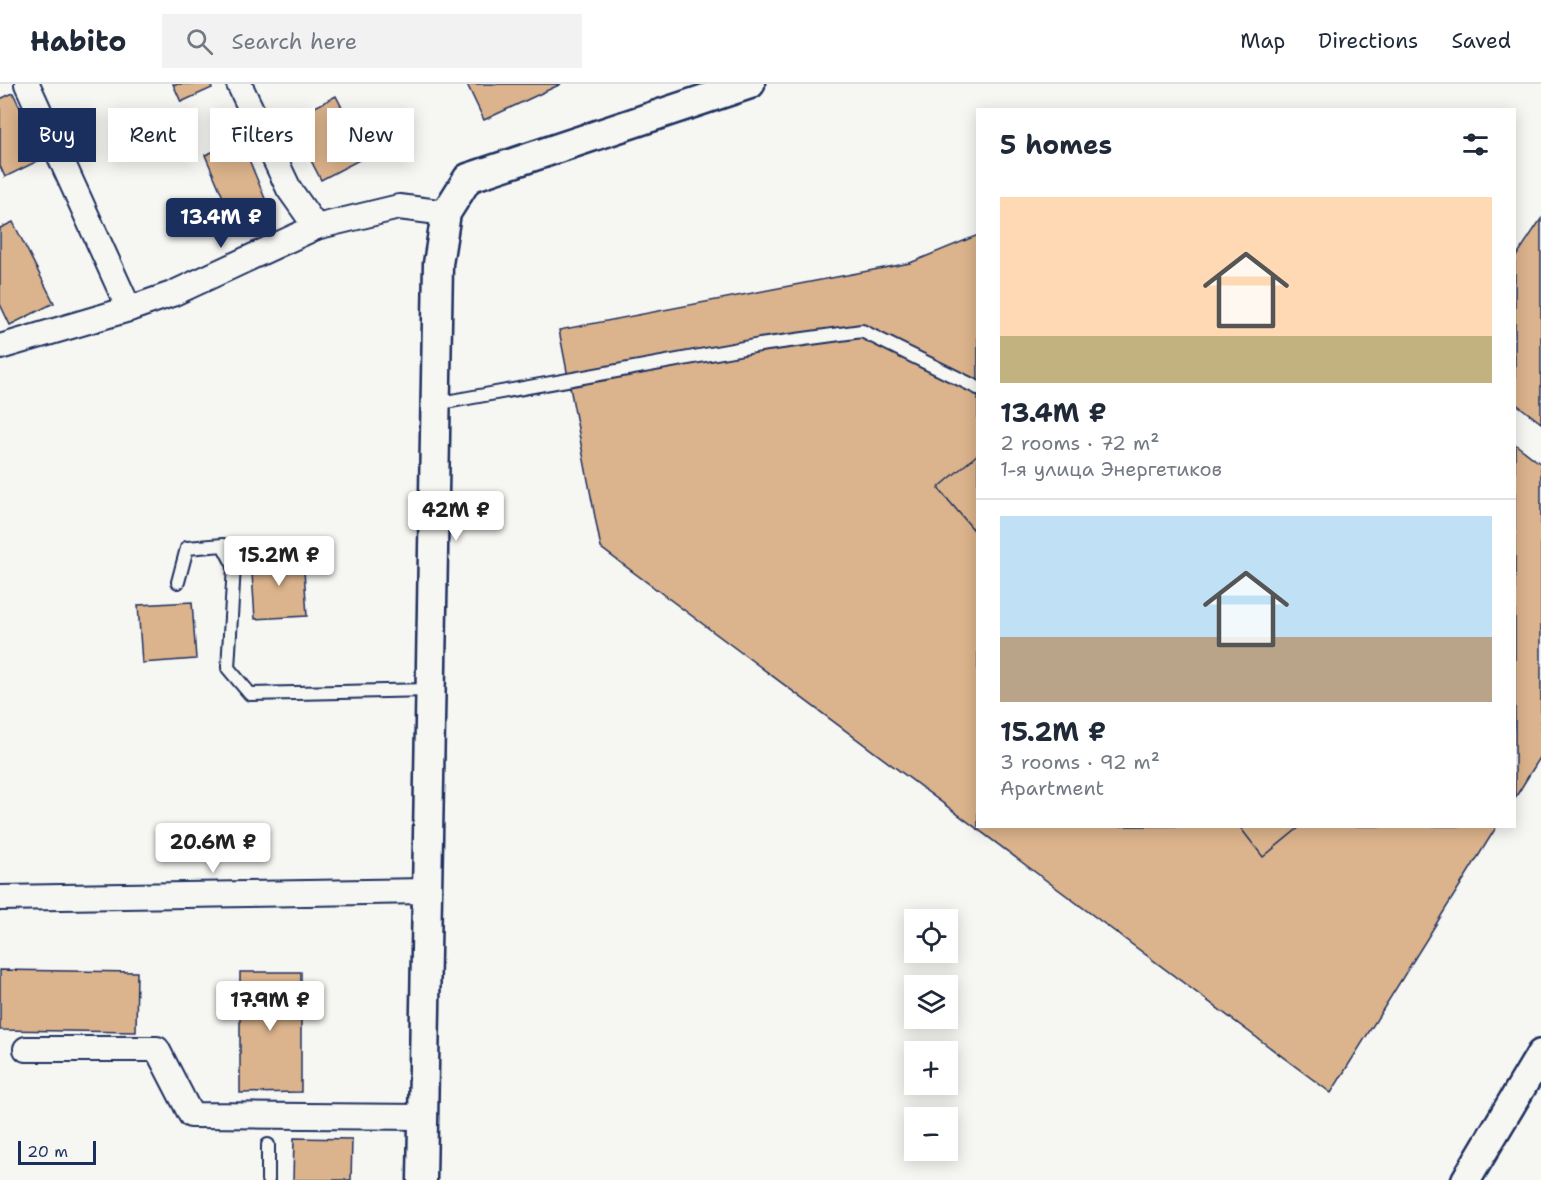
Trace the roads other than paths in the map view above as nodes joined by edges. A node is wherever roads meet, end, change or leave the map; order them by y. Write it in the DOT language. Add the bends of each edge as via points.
graph roads {
  1 [pos="27,84"];
  2 [pos="239,84"];
  3 [pos="750,84"];
  4 [pos="446,213"];
  5 [pos="316,227"];
  6 [pos="129,309"];
  7 [pos="0,346"];
  8 [pos="976,387"];
  9 [pos="435,404"];
  10 [pos="178,582"];
  11 [pos="430,690"];
  12 [pos="426,891"];
  13 [pos="0,898"];
  14 [pos="26,1049"];
  15 [pos="1541,1054"];
  16 [pos="423,1117"];
  17 [pos="268,1145"];
  18 [pos="268,1180"];
  19 [pos="422,1180"];
  20 [pos="1466,1180"];
  1 -- 6 [label="street"];
  2 -- 5 [label="street" via="289,189"];
  3 -- 4 [label="street" via="468,178"];
  4 -- 5 [label="street" via="399,207"];
  4 -- 9 [label="street" via="438,264"];
  5 -- 6 [label="street" via="183,289"];
  6 -- 7 [label="street"];
  8 -- 9 [label="lane" via="862,331 749,347"];
  9 -- 11 [label="street"];
  10 -- 11 [label="lane" via="187,548 223,546 234,566 228,668 250,694"];
  11 -- 12 [label="street"];
  12 -- 13 [label="street"];
  12 -- 16 [label="street"];
  14 -- 16 [label="street" via="157,1049 190,1115"];
  15 -- 20 [label="street"];
  16 -- 19 [label="street"];
  17 -- 18 [label="lane"];
}
